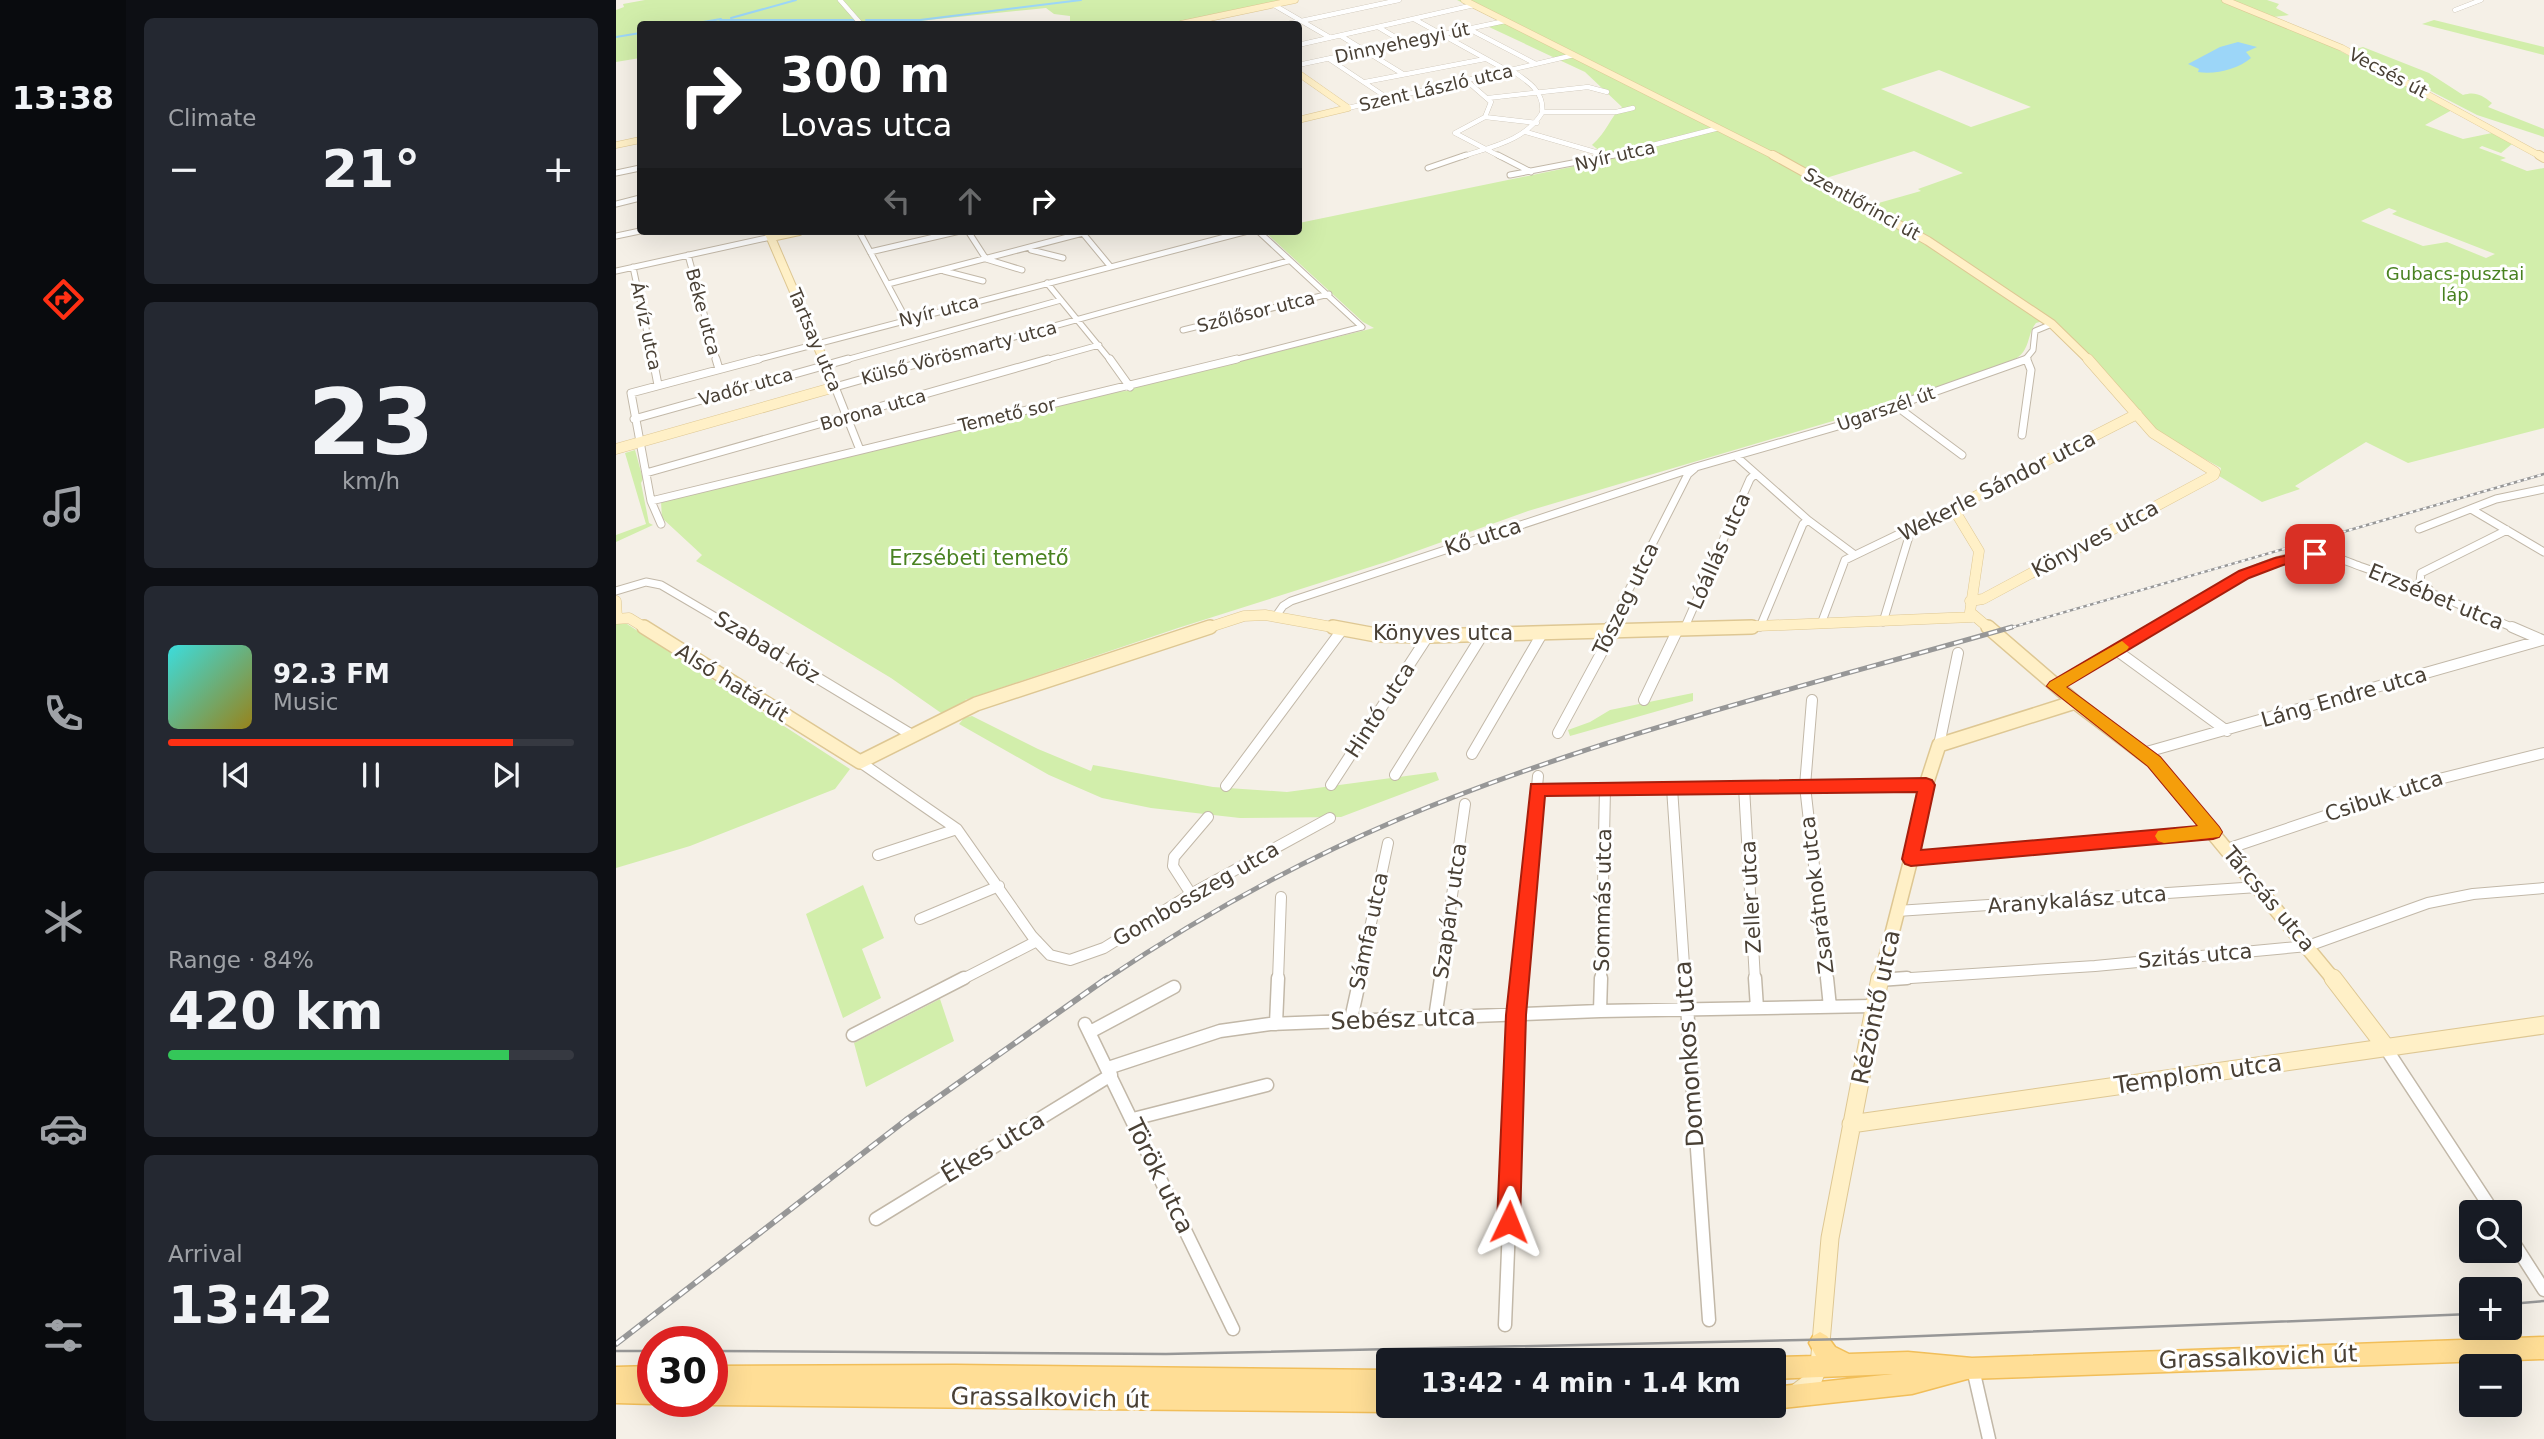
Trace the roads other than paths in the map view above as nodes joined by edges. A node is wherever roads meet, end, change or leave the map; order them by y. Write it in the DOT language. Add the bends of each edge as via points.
graph roads {
  1 [pos="840,0"];
  2 [pos="1295,0"];
  3 [pos="1399,0"];
  4 [pos="1464,0"];
  5 [pos="2225,0"];
  6 [pos="2481,0"];
  7 [pos="1274,5"];
  8 [pos="1474,5"];
  9 [pos="2455,10"];
  10 [pos="1210,18"];
  11 [pos="1414,19"];
  12 [pos="858,21"];
  13 [pos="1196,21"];
  14 [pos="1214,21"];
  15 [pos="1302,21"];
  16 [pos="1506,21"];
  17 [pos="1378,27"];
  18 [pos="1469,29"];
  19 [pos="1443,35"];
  20 [pos="1341,36"];
  21 [pos="1329,37"];
  22 [pos="1405,43"];
  23 [pos="1302,45"];
  24 [pos="1366,51"];
  25 [pos="1574,55"];
  26 [pos="1329,59"];
  27 [pos="1485,59"];
  28 [pos="1302,64"];
  29 [pos="1536,64"];
  30 [pos="1509,71"];
  31 [pos="1403,74"];
  32 [pos="1302,76"];
  33 [pos="1467,81"];
  34 [pos="1364,82"];
  35 [pos="1302,86"];
  36 [pos="1540,92"];
  37 [pos="1607,92"];
  38 [pos="1489,97"];
  39 [pos="1389,99"];
  40 [pos="1348,108"];
  41 [pos="1633,108"];
  42 [pos="1337,111"];
  43 [pos="1542,112"];
  44 [pos="1610,112"];
  45 [pos="1485,117"];
  46 [pos="1302,119"];
  47 [pos="1536,122"];
  48 [pos="1606,122"];
  49 [pos="1719,128"];
  50 [pos="1526,132"];
  51 [pos="637,140"];
  52 [pos="619,143"];
  53 [pos="1489,149"];
  54 [pos="1610,156"];
  55 [pos="2544,158"];
  56 [pos="637,168"];
  57 [pos="1428,168"];
  58 [pos="1531,172"];
  59 [pos="616,173"];
  60 [pos="1510,175"];
  61 [pos="637,199"];
  62 [pos="616,204"];
  63 [pos="637,232"];
  64 [pos="766,235"];
  65 [pos="770,235"];
  66 [pos="861,235"];
  67 [pos="943,235"];
  68 [pos="971,235"];
  69 [pos="1072,235"];
  70 [pos="1084,235"];
  71 [pos="1232,235"];
  72 [pos="1262,235"];
  73 [pos="616,236"];
  74 [pos="1028,249"];
  75 [pos="870,252"];
  76 [pos="688,255"];
  77 [pos="1063,258"];
  78 [pos="986,259"];
  79 [pos="1288,261"];
  80 [pos="1110,266"];
  81 [pos="633,267"];
  82 [pos="941,270"];
  83 [pos="1022,270"];
  84 [pos="616,271"];
  85 [pos="983,281"];
  86 [pos="1047,283"];
  87 [pos="888,284"];
  88 [pos="1329,293"];
  89 [pos="1061,300"];
  90 [pos="906,319"];
  91 [pos="1078,320"];
  92 [pos="2052,324"];
  93 [pos="1183,330"];
  94 [pos="817,343"];
  95 [pos="1099,345"];
  96 [pos="2027,360"];
  97 [pos="825,364"];
  98 [pos="719,369"];
  99 [pos="658,385"];
  100 [pos="835,387"];
  101 [pos="1130,387"];
  102 [pos="1896,406"];
  103 [pos="2137,414"];
  104 [pos="848,418"];
  105 [pos="634,419"];
  106 [pos="2022,435"];
  107 [pos="641,444"];
  108 [pos="616,449"];
  109 [pos="860,450"];
  110 [pos="1962,455"];
  111 [pos="1737,457"];
  112 [pos="1696,467"];
  113 [pos="646,472"];
  114 [pos="2216,472"];
  115 [pos="1755,474"];
  116 [pos="2544,489"];
  117 [pos="2529,490"];
  118 [pos="2544,499"];
  119 [pos="651,501"];
  120 [pos="1952,508"];
  121 [pos="2471,509"];
  122 [pos="1808,520"];
  123 [pos="661,524"];
  124 [pos="2418,529"];
  125 [pos="1911,530"];
  126 [pos="2507,530"];
  127 [pos="2544,552"];
  128 [pos="1855,555"];
  129 [pos="616,592"];
  130 [pos="616,601"];
  131 [pos="1970,601"];
  132 [pos="1276,617"];
  133 [pos="1972,617"];
  134 [pos="617,619"];
  135 [pos="2493,621"];
  136 [pos="1883,622"];
  137 [pos="1821,624"];
  138 [pos="1760,626"];
  139 [pos="1681,629"];
  140 [pos="1342,630"];
  141 [pos="1610,631"];
  142 [pos="1543,632"];
  143 [pos="1483,634"];
  144 [pos="1428,636"];
  145 [pos="2543,640"];
  146 [pos="2116,650"];
  147 [pos="1958,653"];
  148 [pos="2055,686"];
  149 [pos="1644,700"];
  150 [pos="1812,700"];
  151 [pos="2075,702"];
  152 [pos="2227,731"];
  153 [pos="1558,733"];
  154 [pos="912,736"];
  155 [pos="1939,745"];
  156 [pos="2143,752"];
  157 [pos="2544,753"];
  158 [pos="1472,754"];
  159 [pos="860,762"];
  160 [pos="1395,775"];
  161 [pos="1538,776"];
  162 [pos="1331,785"];
  163 [pos="1926,785"];
  164 [pos="1226,786"];
  165 [pos="1744,786"];
  166 [pos="1805,786"];
  167 [pos="1672,788"];
  168 [pos="1537,789"];
  169 [pos="1605,789"];
  170 [pos="1465,803"];
  171 [pos="1208,817"];
  172 [pos="1330,818"];
  173 [pos="957,829"];
  174 [pos="2213,832"];
  175 [pos="1388,843"];
  176 [pos="2227,849"];
  177 [pos="878,855"];
  178 [pos="1911,859"];
  179 [pos="999,886"];
  180 [pos="2258,887"];
  181 [pos="2544,888"];
  182 [pos="1191,894"];
  183 [pos="1281,897"];
  184 [pos="1897,911"];
  185 [pos="920,919"];
  186 [pos="1037,941"];
  187 [pos="2308,946"];
  188 [pos="1879,981"];
  189 [pos="1174,987"];
  190 [pos="1873,1006"];
  191 [pos="1830,1007"];
  192 [pos="1757,1008"];
  193 [pos="1686,1010"];
  194 [pos="1600,1011"];
  195 [pos="1516,1015"];
  196 [pos="1435,1018"];
  197 [pos="1351,1019"];
  198 [pos="1276,1024"];
  199 [pos="2544,1025"];
  200 [pos="853,1035"];
  201 [pos="2385,1046"];
  202 [pos="1110,1072"];
  203 [pos="1267,1085"];
  204 [pos="1133,1119"];
  205 [pos="1851,1124"];
  206 [pos="2486,1200"];
  207 [pos="876,1219"];
  208 [pos="2522,1256"];
  209 [pos="2544,1290"];
  210 [pos="1709,1320"];
  211 [pos="1505,1325"];
  212 [pos="1233,1329"];
  213 [pos="1820,1343"];
  214 [pos="2544,1348"];
  215 [pos="1848,1365"];
  216 [pos="1819,1366"];
  217 [pos="1786,1367"];
  218 [pos="1797,1367"];
  219 [pos="1972,1369"];
  220 [pos="728,1377"];
  221 [pos="616,1378"];
  222 [pos="1376,1381"];
  223 [pos="637,1386"];
  224 [pos="1849,1388"];
  225 [pos="728,1394"];
  226 [pos="1786,1395"];
  227 [pos="1786,1396"];
  228 [pos="1376,1401"];
  229 [pos="1989,1439"];
  1 -- 12 [label="street"];
  2 -- 7 [label="street"];
  3 -- 15 [label="street"];
  4 -- 8 [label="street, Szentlőrinci út"];
  5 -- 55 [label="street, Vecsés út" via="2342,48"];
  6 -- 9 [label="street"];
  7 -- 10 [label="street"];
  7 -- 15 [label="street"];
  8 -- 11 [label="street"];
  8 -- 16 [label="main road, Szentlőrinci út"];
  10 -- 13 [label="street"];
  10 -- 14 [label="street"];
  11 -- 17 [label="street"];
  11 -- 19 [label="street"];
  15 -- 21 [label="street"];
  16 -- 18 [label="street, Dinnyehegyi út"];
  16 -- 25 [label="main road, Szentlőrinci út"];
  17 -- 20 [label="street"];
  17 -- 22 [label="street"];
  18 -- 19 [label="street, Dinnyehegyi út"];
  18 -- 29 [label="street"];
  19 -- 22 [label="street, Dinnyehegyi út"];
  19 -- 27 [label="street"];
  20 -- 23 [label="street"];
  20 -- 24 [label="street"];
  22 -- 24 [label="street, Dinnyehegyi út"];
  24 -- 26 [label="street, Dinnyehegyi út"];
  24 -- 31 [label="street"];
  25 -- 29 [label="street, Szent László utca"];
  25 -- 49 [label="street, Szentlőrinci út"];
  26 -- 28 [label="street, Dinnyehegyi út"];
  26 -- 34 [label="street"];
  27 -- 30 [label="street"];
  27 -- 31 [label="street"];
  29 -- 30 [label="street, Szent László utca"];
  30 -- 33 [label="street, Szent László utca"];
  30 -- 36 [label="street"];
  31 -- 34 [label="street"];
  32 -- 40 [label="street"];
  33 -- 38 [label="street"];
  33 -- 39 [label="street, Szent László utca"];
  34 -- 39 [label="street"];
  35 -- 42 [label="street"];
  36 -- 37 [label="street" via="1588,87"];
  36 -- 38 [label="street"];
  36 -- 43 [label="street"];
  38 -- 45 [label="street"];
  39 -- 40 [label="street, Szent László utca"];
  40 -- 42 [label="street, Szent László utca"];
  41 -- 44 [label="street"];
  42 -- 46 [label="street, Szent László utca"];
  43 -- 44 [label="street"];
  43 -- 47 [label="street"];
  44 -- 48 [label="street"];
  45 -- 47 [label="street"];
  45 -- 53 [label="street" via="1455,133"];
  47 -- 50 [label="street"];
  49 -- 54 [label="street, Nyír utca"];
  49 -- 92 [label="street, Szentlőrinci út" via="1918,234"];
  50 -- 53 [label="street"];
  50 -- 54 [label="street"];
  51 -- 52 [label="street"];
  53 -- 57 [label="street"];
  53 -- 58 [label="street"];
  54 -- 58 [label="street, Nyír utca"];
  56 -- 59 [label="street"];
  58 -- 60 [label="street, Nyír utca"];
  61 -- 62 [label="street"];
  63 -- 73 [label="street"];
  64 -- 76 [label="street"];
  65 -- 94 [label="street, Tartsay utca"];
  66 -- 75 [label="street"];
  67 -- 75 [label="street"];
  68 -- 78 [label="street"];
  69 -- 74 [label="street"];
  70 -- 80 [label="street"];
  71 -- 80 [label="street, Nyír utca"];
  72 -- 79 [label="street"];
  74 -- 77 [label="street"];
  74 -- 78 [label="street"];
  75 -- 87 [label="street"];
  76 -- 81 [label="street"];
  76 -- 98 [label="street, Béke utca"];
  78 -- 82 [label="street"];
  78 -- 83 [label="street"];
  79 -- 88 [label="street"];
  79 -- 91 [label="street, Külső Vörösmarty utca"];
  80 -- 86 [label="street, Nyír utca"];
  81 -- 84 [label="street"];
  81 -- 99 [label="street, Árvíz utca"];
  82 -- 85 [label="street"];
  82 -- 87 [label="street"];
  86 -- 89 [label="street"];
  86 -- 90 [label="street, Nyír utca"];
  87 -- 90 [label="street"];
  88 -- 93 [label="street, Szőlősor utca"];
  88 -- 101 [label="street, Temető sor" via="1362,327"];
  89 -- 91 [label="street"];
  89 -- 97 [label="street, Vadőr utca"];
  90 -- 94 [label="street, Nyír utca"];
  91 -- 95 [label="street"];
  91 -- 100 [label="street, Külső Vörösmarty utca"];
  92 -- 96 [label="street" via="2035,331"];
  92 -- 103 [label="street, Szentlőrinci út"];
  94 -- 97 [label="street, Tartsay utca"];
  94 -- 98 [label="street, Nyír utca"];
  95 -- 101 [label="street"];
  95 -- 104 [label="street, Borona utca"];
  96 -- 102 [label="street, Ugarszél út"];
  96 -- 106 [label="street" via="2031,370"];
  97 -- 100 [label="street, Tartsay utca"];
  97 -- 105 [label="street, Vadőr utca"];
  98 -- 99 [label="street, Nyír utca"];
  99 -- 105 [label="street, Nyír utca" via="631,393"];
  100 -- 104 [label="street, Tartsay utca"];
  100 -- 107 [label="street, Külső Vörösmarty utca"];
  101 -- 109 [label="street, Temető sor"];
  102 -- 110 [label="street"];
  102 -- 111 [label="street, Ugarszél út"];
  103 -- 114 [label="street, Szentlőrinci út" via="2162,441"];
  103 -- 120 [label="street, Wekerle Sándor utca"];
  104 -- 109 [label="street, Tartsay utca"];
  104 -- 113 [label="street, Borona utca"];
  105 -- 107 [label="street"];
  107 -- 108 [label="street, Külső Vörösmarty utca"];
  107 -- 113 [label="street"];
  109 -- 119 [label="street, Temető sor"];
  111 -- 112 [label="street, Ugarszél út"];
  111 -- 115 [label="street"];
  112 -- 132 [label="street, Kő utca" via="1291,601"];
  112 -- 141 [label="street, Tószeg utca" via="1688,474"];
  113 -- 119 [label="street"];
  114 -- 131 [label="street, Könyves utca" via="1983,599"];
  115 -- 122 [label="street"];
  115 -- 139 [label="street, Lóállás utca"];
  116 -- 117 [label="street"];
  117 -- 118 [label="street"];
  117 -- 121 [label="street"];
  119 -- 123 [label="street"];
  120 -- 125 [label="street, Wekerle Sándor utca"];
  120 -- 131 [label="street" via="1979,551"];
  121 -- 124 [label="street"];
  121 -- 126 [label="street"];
  122 -- 128 [label="street"];
  122 -- 138 [label="street"];
  125 -- 128 [label="street, Wekerle Sándor utca"];
  125 -- 136 [label="street"];
  126 -- 127 [label="street"];
  126 -- 135 [label="street" via="2419,577 2426,587"];
  128 -- 137 [label="street" via="1845,560"];
  129 -- 154 [label="street, Szabad köz" via="646,582 661,585"];
  130 -- 134 [label="street, Alsó határút"];
  131 -- 133 [label="street"];
  132 -- 140 [label="street, Könyves utca"];
  132 -- 154 [label="street, Könyves utca" via="1231,620 976,704"];
  133 -- 136 [label="street, Könyves utca"];
  133 -- 148 [label="main road, Tárcsás utca"];
  134 -- 159 [label="street, Alsó határút" via="629,618"];
  135 -- 145 [label="street, Erzsébet utca"];
  135 -- 146 [label="street, Erzsébet utca" via="2401,580 2315,554 2249,572"];
  136 -- 137 [label="street, Könyves utca"];
  137 -- 138 [label="street, Könyves utca"];
  138 -- 139 [label="street, Könyves utca"];
  139 -- 141 [label="street, Könyves utca"];
  139 -- 149 [label="street, Lóállás utca"];
  140 -- 144 [label="street, Könyves utca"];
  140 -- 164 [label="street"];
  141 -- 142 [label="street, Könyves utca"];
  141 -- 153 [label="street, Tószeg utca"];
  142 -- 143 [label="street, Könyves utca"];
  142 -- 158 [label="street"];
  143 -- 144 [label="street, Könyves utca"];
  143 -- 160 [label="street"];
  144 -- 162 [label="street, Hintó utca"];
  145 -- 152 [label="street, Láng Endre utca"];
  146 -- 148 [label="street"];
  146 -- 152 [label="street"];
  147 -- 155 [label="street, Rézöntő utca"];
  148 -- 151 [label="main road, Tárcsás utca"];
  150 -- 166 [label="street, Zsarátnok utca"];
  151 -- 155 [label="street"];
  151 -- 156 [label="street, Tárcsás utca"];
  152 -- 156 [label="street, Láng Endre utca"];
  154 -- 159 [label="street, Könyves utca"];
  155 -- 163 [label="street, Rézöntő utca"];
  156 -- 174 [label="street, Tárcsás utca"];
  157 -- 176 [label="street, Csibuk utca" via="2402,789"];
  159 -- 173 [label="street"];
  161 -- 168 [label="street"];
  163 -- 166 [label="street"];
  163 -- 178 [label="street, Rézöntő utca"];
  165 -- 166 [label="street"];
  165 -- 167 [label="street"];
  165 -- 192 [label="street, Zeller utca"];
  166 -- 191 [label="street, Zsarátnok utca"];
  167 -- 169 [label="street"];
  167 -- 193 [label="street, Domonkos utca"];
  168 -- 169 [label="street"];
  168 -- 195 [label="street"];
  169 -- 194 [label="street, Sommás utca"];
  170 -- 196 [label="street, Szapáry utca"];
  171 -- 182 [label="street" via="1174,857 1173,866"];
  172 -- 182 [label="street, Gombosszeg utca"];
  173 -- 177 [label="street"];
  173 -- 179 [label="street"];
  174 -- 176 [label="street, Tárcsás utca"];
  174 -- 178 [label="street"];
  175 -- 197 [label="street, Sámfa utca"];
  176 -- 180 [label="street, Tárcsás utca"];
  178 -- 184 [label="street, Rézöntő utca"];
  179 -- 185 [label="street"];
  179 -- 186 [label="street"];
  180 -- 184 [label="street, Aranykalász utca"];
  180 -- 187 [label="street, Tárcsás utca"];
  181 -- 187 [label="street, Szitás utca" via="2428,903"];
  182 -- 186 [label="street, Gombosszeg utca" via="1078,959 1050,955"];
  183 -- 198 [label="street"];
  184 -- 188 [label="street, Rézöntő utca"];
  186 -- 200 [label="street"];
  187 -- 188 [label="street, Szitás utca"];
  187 -- 201 [label="street, Tárcsás utca"];
  188 -- 190 [label="street, Rézöntő utca"];
  189 -- 202 [label="street, Török utca" via="1088,1028"];
  190 -- 191 [label="street, Sebész utca"];
  190 -- 205 [label="street, Rézöntő utca"];
  191 -- 192 [label="street, Sebész utca"];
  192 -- 193 [label="street, Sebész utca"];
  193 -- 194 [label="street, Sebész utca"];
  193 -- 210 [label="street, Domonkos utca"];
  194 -- 195 [label="street, Sebész utca"];
  195 -- 196 [label="street, Sebész utca"];
  195 -- 211 [label="street"];
  196 -- 197 [label="street, Sebész utca"];
  197 -- 198 [label="street, Sebész utca"];
  198 -- 202 [label="street, Sebész utca" via="1220,1031"];
  199 -- 201 [label="street, Templom utca"];
  201 -- 205 [label="street, Templom utca"];
  201 -- 206 [label="street, Tárcsás utca"];
  202 -- 204 [label="street, Török utca"];
  202 -- 207 [label="street, Ékes utca"];
  203 -- 204 [label="street"];
  204 -- 212 [label="street, Török utca"];
  205 -- 213 [label="main road, Rézöntő utca" via="1830,1238"];
  208 -- 209 [label="street"];
  213 -- 215 [label="main road" via="1834,1360"];
  213 -- 216 [label="street, Rézöntő utca"];
  213 -- 218 [label="main road"];
  214 -- 219 [label="main road, Grassalkovich út"];
  215 -- 216 [label="main road, Grassalkovich út"];
  215 -- 219 [label="main road, Grassalkovich út" via="1908,1363"];
  216 -- 218 [label="main road, Grassalkovich út"];
  216 -- 224 [label="street" via="1830,1379"];
  216 -- 226 [label="main road" via="1812,1380"];
  217 -- 218 [label="main road, Grassalkovich út"];
  219 -- 224 [label="main road, Grassalkovich út" via="1912,1383"];
  219 -- 229 [label="street"];
  220 -- 222 [label="main road, Grassalkovich út"];
  221 -- 223 [label="main road"];
  224 -- 227 [label="main road, Grassalkovich út"];
  225 -- 228 [label="main road, Grassalkovich út"];
}
